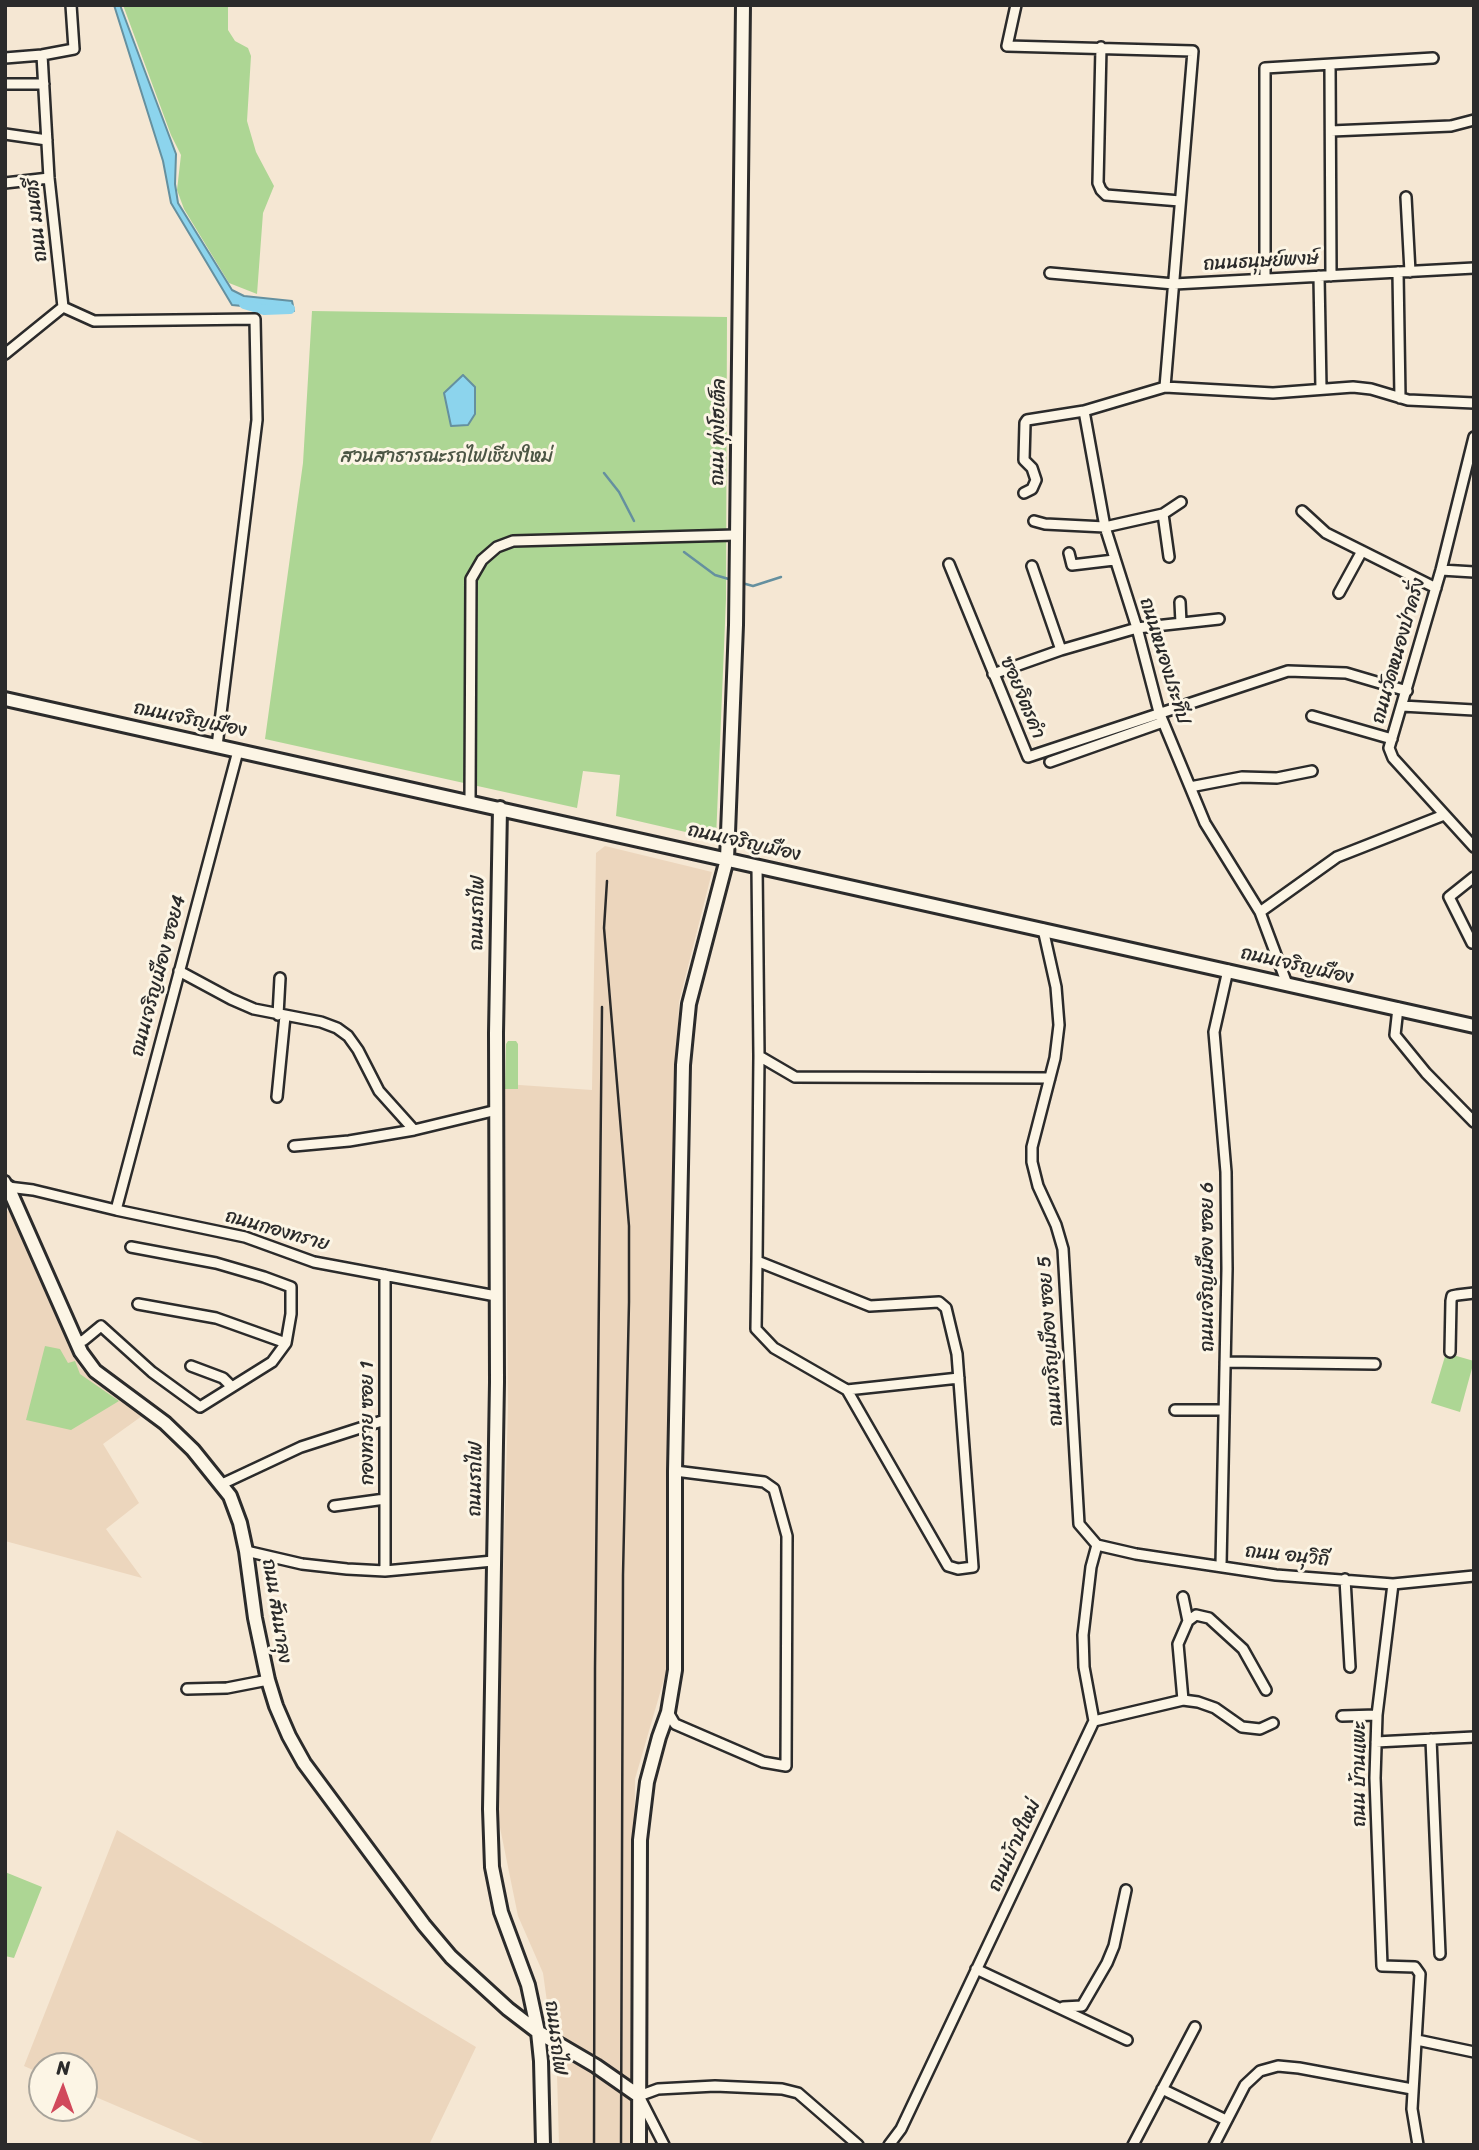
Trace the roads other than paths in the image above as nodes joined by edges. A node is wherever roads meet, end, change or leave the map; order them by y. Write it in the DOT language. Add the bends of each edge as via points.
graph roads {
  1 [pos="71,5"];
  2 [pos="743,5"];
  3 [pos="1016,5"];
  4 [pos="1101,47"];
  5 [pos="43,55"];
  6 [pos="5,58"];
  7 [pos="1433,58"];
  8 [pos="1330,65"];
  9 [pos="5,84"];
  10 [pos="44,84"];
  11 [pos="1474,120"];
  12 [pos="1331,131"];
  13 [pos="5,134"];
  14 [pos="47,140"];
  15 [pos="49,178"];
  16 [pos="5,183"];
  17 [pos="1406,197"];
  18 [pos="1180,201"];
  19 [pos="1474,268"];
  20 [pos="1398,272"];
  21 [pos="1410,272"];
  22 [pos="1050,273"];
  23 [pos="1319,276"];
  24 [pos="1331,276"];
  25 [pos="1265,279"];
  26 [pos="1174,284"];
  27 [pos="63,307"];
  28 [pos="5,354"];
  29 [pos="1165,387"];
  30 [pos="1321,389"];
  31 [pos="1400,398"];
  32 [pos="1474,403"];
  33 [pos="1084,411"];
  34 [pos="1474,437"];
  35 [pos="1024,493"];
  36 [pos="1181,502"];
  37 [pos="1303,511"];
  38 [pos="1163,514"];
  39 [pos="1034,521"];
  40 [pos="1105,527"];
  41 [pos="736,535"];
  42 [pos="1362,551"];
  43 [pos="1069,553"];
  44 [pos="1170,557"];
  45 [pos="1114,560"];
  46 [pos="948,564"];
  47 [pos="1032,566"];
  48 [pos="1441,570"];
  49 [pos="1474,572"];
  50 [pos="1436,588"];
  51 [pos="1339,593"];
  52 [pos="1180,601"];
  53 [pos="1219,619"];
  54 [pos="1181,623"];
  55 [pos="1137,628"];
  56 [pos="1061,650"];
  57 [pos="993,674"];
  58 [pos="1407,691"];
  59 [pos="5,699"];
  60 [pos="1402,706"];
  61 [pos="1474,710"];
  62 [pos="1159,712"];
  63 [pos="1312,716"];
  64 [pos="1163,722"];
  65 [pos="1392,739"];
  66 [pos="217,746"];
  67 [pos="238,751"];
  68 [pos="1050,762"];
  69 [pos="1312,771"];
  70 [pos="1190,787"];
  71 [pos="470,802"];
  72 [pos="500,808"];
  73 [pos="1444,815"];
  74 [pos="1474,846"];
  75 [pos="704,853"];
  76 [pos="727,859"];
  77 [pos="755,865"];
  78 [pos="1474,877"];
  79 [pos="721,880"];
  80 [pos="1260,912"];
  81 [pos="1043,929"];
  82 [pos="1472,943"];
  83 [pos="1228,970"];
  84 [pos="179,971"];
  85 [pos="280,978"];
  86 [pos="1287,984"];
  87 [pos="1398,1009"];
  88 [pos="281,1016"];
  89 [pos="1474,1026"];
  90 [pos="760,1056"];
  91 [pos="1050,1078"];
  92 [pos="277,1097"];
  93 [pos="498,1110"];
  94 [pos="1474,1122"];
  95 [pos="414,1130"];
  96 [pos="294,1146"];
  97 [pos="7,1184"];
  98 [pos="116,1210"];
  99 [pos="131,1247"];
  100 [pos="757,1261"];
  101 [pos="386,1275"];
  102 [pos="1474,1293"];
  103 [pos="496,1296"];
  104 [pos="138,1304"];
  105 [pos="77,1343"];
  106 [pos="286,1343"];
  107 [pos="1450,1352"];
  108 [pos="1224,1362"];
  109 [pos="1375,1364"];
  110 [pos="191,1366"];
  111 [pos="959,1378"];
  112 [pos="231,1386"];
  113 [pos="847,1391"];
  114 [pos="1175,1410"];
  115 [pos="1223,1410"];
  116 [pos="385,1420"];
  117 [pos="675,1471"];
  118 [pos="222,1484"];
  119 [pos="385,1499"];
  120 [pos="334,1506"];
  121 [pos="1097,1545"];
  122 [pos="246,1551"];
  123 [pos="493,1561"];
  124 [pos="1221,1565"];
  125 [pos="384,1571"];
  126 [pos="1474,1576"];
  127 [pos="1345,1579"];
  128 [pos="1393,1584"];
  129 [pos="1182,1597"];
  130 [pos="1188,1620"];
  131 [pos="1350,1667"];
  132 [pos="268,1680"];
  133 [pos="187,1689"];
  134 [pos="1266,1690"];
  135 [pos="1183,1700"];
  136 [pos="668,1712"];
  137 [pos="1377,1715"];
  138 [pos="1342,1716"];
  139 [pos="1094,1721"];
  140 [pos="1273,1723"];
  141 [pos="1474,1737"];
  142 [pos="1431,1739"];
  143 [pos="1376,1742"];
  144 [pos="1126,1890"];
  145 [pos="1440,1954"];
  146 [pos="976,1969"];
  147 [pos="1062,2008"];
  148 [pos="1195,2027"];
  149 [pos="538,2032"];
  150 [pos="1127,2040"];
  151 [pos="1417,2040"];
  152 [pos="1474,2052"];
  153 [pos="1163,2089"];
  154 [pos="1412,2089"];
  155 [pos="639,2096"];
  156 [pos="1226,2120"];
  157 [pos="543,2145"];
  158 [pos="639,2145"];
  159 [pos="664,2145"];
  160 [pos="858,2145"];
  161 [pos="889,2145"];
  162 [pos="1133,2145"];
  163 [pos="1214,2145"];
  164 [pos="1418,2145"];
  1 -- 5 [label="street" via="74,49"];
  2 -- 41 [label="street, ถนน ทุ่งโฮเต็ล"];
  3 -- 4 [label="street" via="1007,46"];
  4 -- 18 [label="street" via="1101,190 1107,195"];
  4 -- 18 [label="street" via="1193,51"];
  5 -- 6 [label="street"];
  5 -- 10 [label="street, ถนน มนตรี"];
  7 -- 8 [label="street"];
  8 -- 12 [label="street"];
  8 -- 25 [label="street" via="1265,68"];
  9 -- 10 [label="street"];
  10 -- 14 [label="street, ถนน มนตรี"];
  11 -- 12 [label="street" via="1451,126"];
  12 -- 24 [label="street"];
  13 -- 14 [label="street"];
  14 -- 15 [label="street, ถนน มนตรี"];
  15 -- 16 [label="street"];
  15 -- 27 [label="street, ถนน มนตรี"];
  17 -- 21 [label="street"];
  18 -- 26 [label="street"];
  19 -- 21 [label="street, ถนนธนุษย์พงษ์"];
  20 -- 21 [label="street, ถนนธนุษย์พงษ์"];
  20 -- 24 [label="street, ถนนธนุษย์พงษ์"];
  20 -- 31 [label="street"];
  22 -- 26 [label="street, ถนนธนุษย์พงษ์"];
  23 -- 24 [label="street, ถนนธนุษย์พงษ์"];
  23 -- 25 [label="street, ถนนธนุษย์พงษ์"];
  23 -- 30 [label="street"];
  25 -- 26 [label="street, ถนนธนุษย์พงษ์"];
  26 -- 29 [label="street"];
  27 -- 28 [label="street"];
  27 -- 66 [label="street" via="94,321 255,319 257,420"];
  29 -- 30 [label="street" via="1273,393"];
  29 -- 33 [label="street"];
  30 -- 31 [label="street" via="1371,389"];
  31 -- 32 [label="street"];
  33 -- 35 [label="street" via="1026,421 1024,460 1036,480"];
  33 -- 40 [label="street, ถนนหนองประทีป"];
  34 -- 48 [label="street, ถนนวัดหนองป่าครั่ง"];
  36 -- 38 [label="street"];
  37 -- 42 [label="street" via="1326,533"];
  38 -- 40 [label="street"];
  38 -- 44 [label="street"];
  39 -- 40 [label="street"];
  40 -- 45 [label="street, ถนนหนองประทีป"];
  41 -- 71 [label="street" via="513,541 482,560 471,579"];
  41 -- 76 [label="street, ถนน ทุ่งโฮเต็ล"];
  42 -- 50 [label="street"];
  42 -- 51 [label="street"];
  43 -- 45 [label="street" via="1072,565"];
  45 -- 55 [label="street, ถนนหนองประทีป"];
  46 -- 57 [label="street, ซอยจิตรคำ"];
  47 -- 56 [label="street"];
  48 -- 49 [label="street"];
  48 -- 50 [label="street, ถนนวัดหนองป่าครั่ง"];
  50 -- 58 [label="street, ถนนวัดหนองป่าครั่ง"];
  52 -- 54 [label="street"];
  53 -- 54 [label="street"];
  54 -- 55 [label="street"];
  55 -- 56 [label="street"];
  55 -- 62 [label="street, ถนนหนองประทีป"];
  56 -- 57 [label="street"];
  57 -- 62 [label="street, ซอยจิตรคำ" via="1028,757"];
  58 -- 60 [label="street, ถนนวัดหนองป่าครั่ง"];
  58 -- 62 [label="street" via="1346,673 1288,671"];
  59 -- 66 [label="street, ถนนเจริญเมือง"];
  60 -- 61 [label="street"];
  60 -- 65 [label="street, ถนนวัดหนองป่าครั่ง"];
  62 -- 64 [label="street, ถนนหนองประทีป"];
  63 -- 65 [label="street"];
  64 -- 68 [label="street"];
  64 -- 70 [label="street, ถนนหนองประทีป"];
  65 -- 73 [label="street, ถนนวัดหนองป่าครั่ง" via="1393,758"];
  66 -- 67 [label="street, ถนนเจริญเมือง"];
  67 -- 71 [label="street, ถนนเจริญเมือง"];
  67 -- 84 [label="street, ถนนเจริญเมือง ซอย4"];
  69 -- 70 [label="street" via="1277,778 1242,776"];
  70 -- 80 [label="street, ถนนหนองประทีป" via="1205,823"];
  71 -- 72 [label="street, ถนนเจริญเมือง"];
  72 -- 75 [label="street, ถนนเจริญเมือง"];
  72 -- 93 [label="street, ถนนรถไฟ"];
  73 -- 74 [label="street, ถนนวัดหนองป่าครั่ง"];
  73 -- 80 [label="street" via="1337,858"];
  75 -- 76 [label="street, ถนนเจริญเมือง"];
  75 -- 79 [label="street"];
  76 -- 77 [label="street, ถนนเจริญเมือง"];
  76 -- 79 [label="street, ถนน ทุ่งโฮเต็ล"];
  77 -- 79 [label="street"];
  77 -- 81 [label="street, ถนนเจริญเมือง"];
  77 -- 90 [label="street"];
  78 -- 82 [label="street" via="1449,897"];
  79 -- 117 [label="street, ถนน ทุ่งโฮเต็ล" via="689,1004 683,1065"];
  80 -- 86 [label="street, ถนนหนองประทีป"];
  81 -- 83 [label="street, ถนนเจริญเมือง"];
  81 -- 91 [label="street, ถนนเจริญเมือง ซอย 5" via="1059,1008"];
  83 -- 86 [label="street, ถนนเจริญเมือง"];
  83 -- 108 [label="street, ถนนเจริญเมือง ซอย 6" via="1214,1032 1226,1182"];
  84 -- 88 [label="street" via="231,999"];
  84 -- 98 [label="street, ถนนเจริญเมือง ซอย4"];
  85 -- 88 [label="street"];
  86 -- 87 [label="street, ถนนเจริญเมือง"];
  87 -- 89 [label="street, ถนนเจริญเมือง"];
  87 -- 94 [label="street" via="1395,1035"];
  88 -- 92 [label="street"];
  88 -- 95 [label="street" via="321,1022 348,1036 379,1091"];
  90 -- 91 [label="street" via="795,1077"];
  90 -- 100 [label="street"];
  91 -- 121 [label="street, ถนนเจริญเมือง ซอย 5" via="1032,1162 1063,1249 1079,1524"];
  93 -- 95 [label="street"];
  93 -- 103 [label="street, ถนนรถไฟ"];
  95 -- 96 [label="street"];
  97 -- 98 [label="street, ถนนกองทราย"];
  97 -- 105 [label="street, ถนน สันนาลุง"];
  98 -- 101 [label="street, ถนนกองทราย" via="245,1237 314,1262"];
  99 -- 106 [label="street" via="216,1263 291,1287"];
  100 -- 111 [label="street" via="870,1306 939,1302 946,1308"];
  100 -- 113 [label="street" via="756,1329 762,1338"];
  101 -- 103 [label="street, ถนนกองทราย"];
  101 -- 116 [label="street, กองทราย ซอย 1"];
  102 -- 107 [label="street" via="1452,1296"];
  103 -- 123 [label="street, ถนนรถไฟ"];
  104 -- 106 [label="street" via="216,1318"];
  105 -- 112 [label="street" via="101,1326 200,1407"];
  105 -- 118 [label="street, ถนน สันนาลุง" via="95,1370 165,1423"];
  106 -- 112 [label="street" via="272,1362"];
  108 -- 109 [label="street"];
  108 -- 115 [label="street, ถนนเจริญเมือง ซอย 6"];
  110 -- 112 [label="street" via="223,1378"];
  111 -- 113 [label="street"];
  111 -- 113 [label="street" via="973,1567 958,1569 948,1566"];
  114 -- 115 [label="street"];
  115 -- 124 [label="street, ถนนเจริญเมือง ซอย 6"];
  116 -- 118 [label="street" via="301,1447"];
  116 -- 119 [label="street, กองทราย ซอย 1"];
  117 -- 136 [label="street, ถนน ทุ่งโฮเต็ล" via="676,1650"];
  117 -- 136 [label="street" via="764,1482 774,1489 787,1536 786,1766 763,1762 675,1724"];
  118 -- 122 [label="street, ถนน สันนาลุง" via="240,1523"];
  119 -- 120 [label="street"];
  119 -- 125 [label="street, กองทราย ซอย 1"];
  121 -- 124 [label="street, ถนน อนุวิถี"];
  121 -- 139 [label="street" via="1083,1635"];
  122 -- 125 [label="street" via="302,1564"];
  122 -- 132 [label="street, ถนน สันนาลุง"];
  123 -- 125 [label="street"];
  123 -- 149 [label="street, ถนนรถไฟ" via="492,1867"];
  124 -- 127 [label="street, ถนน อนุวิถี" via="1276,1575"];
  126 -- 128 [label="street, ถนน อนุวิถี"];
  127 -- 128 [label="street, ถนน อนุวิถี"];
  127 -- 131 [label="street"];
  128 -- 137 [label="street, ถนน บ้านแพะ"];
  129 -- 130 [label="street"];
  130 -- 134 [label="street" via="1196,1615 1209,1618 1243,1649"];
  130 -- 135 [label="street" via="1178,1644"];
  132 -- 133 [label="street"];
  132 -- 149 [label="street, ถนน สันนาลุง" via="304,1763 424,1925 451,1957"];
  135 -- 139 [label="street"];
  135 -- 140 [label="street" via="1215,1708 1242,1727 1260,1729"];
  136 -- 155 [label="street, ถนน ทุ่งโฮเต็ล" via="647,1782 640,1840"];
  137 -- 138 [label="street"];
  137 -- 143 [label="street, ถนน บ้านแพะ"];
  139 -- 146 [label="street, ถนนบ้านใหม่"];
  141 -- 142 [label="street"];
  142 -- 143 [label="street"];
  142 -- 145 [label="street"];
  143 -- 151 [label="street, ถนน บ้านแพะ" via="1382,1966 1415,1967 1420,1974"];
  144 -- 147 [label="street" via="1107,1963 1082,2006"];
  146 -- 147 [label="street"];
  146 -- 161 [label="street, ถนนบ้านใหม่" via="901,2129"];
  147 -- 150 [label="street"];
  148 -- 153 [label="street"];
  149 -- 155 [label="street, ถนน สันนาลุง"];
  149 -- 157 [label="street, ถนนรถไฟ"];
  151 -- 152 [label="street"];
  151 -- 154 [label="street"];
  153 -- 156 [label="street"];
  153 -- 162 [label="street"];
  154 -- 156 [label="street" via="1278,2067 1260,2071 1245,2085"];
  154 -- 164 [label="street"];
  155 -- 158 [label="street, ถนน ทุ่งโฮเต็ล"];
  155 -- 159 [label="street"];
  155 -- 160 [label="street" via="715,2086 798,2093"];
  156 -- 163 [label="street"];
}
